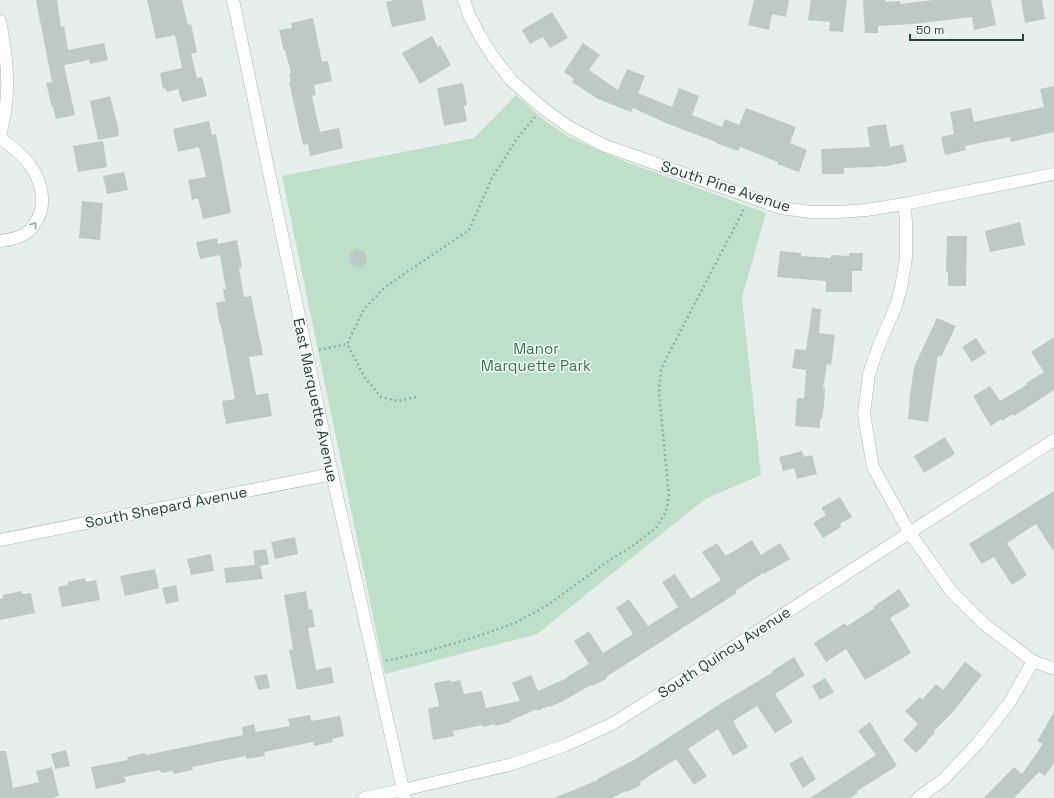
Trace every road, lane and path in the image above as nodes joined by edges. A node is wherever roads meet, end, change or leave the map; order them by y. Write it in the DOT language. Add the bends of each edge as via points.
graph roads {
  1 [pos="233,0"];
  2 [pos="464,0"];
  3 [pos="0,21"];
  4 [pos="536,116"];
  5 [pos="0,137"];
  6 [pos="1054,174"];
  7 [pos="748,196"];
  8 [pos="904,204"];
  9 [pos="0,241"];
  10 [pos="347,344"];
  11 [pos="306,352"];
  12 [pos="416,397"];
  13 [pos="1054,440"];
  14 [pos="332,474"];
  15 [pos="910,532"];
  16 [pos="0,540"];
  17 [pos="1033,661"];
  18 [pos="374,663"];
  19 [pos="1054,669"];
  20 [pos="404,794"];
  21 [pos="364,798"];
  22 [pos="918,798"];
  1 -- 11 [label="street, East Marquette Avenue"];
  2 -- 7 [label="street, South Pine Avenue" via="480,36 511,80 569,127 603,145"];
  3 -- 5 [label="street" via="7,56 8,80"];
  4 -- 10 [label="path" via="516,140 492,178 470,230 385,287 364,309"];
  9 -- 5 [label="street, one-way" via="30,231 43,203 35,173 16,149"];
  6 -- 8 [label="street, South Pine Avenue"];
  7 -- 8 [label="street, South Pine Avenue" via="781,208 811,212 866,210"];
  7 -- 18 [label="path" via="742,214 661,370 659,392 669,496 666,512 656,528 546,606 515,623 425,652"];
  8 -- 15 [label="street" via="906,258 901,286 896,306 868,374 864,414 874,466"];
  10 -- 11 [label="path"];
  10 -- 12 [label="path" via="365,378 381,397 398,401"];
  11 -- 14 [label="street, East Marquette Avenue"];
  13 -- 15 [label="street, South Quincy Avenue"];
  14 -- 16 [label="street, South Shepard Avenue"];
  14 -- 18 [label="street, East Marquette Avenue"];
  15 -- 17 [label="street" via="951,591 984,624"];
  15 -- 20 [label="street, South Quincy Avenue" via="612,724 566,745 513,764"];
  17 -- 19 [label="street"];
  17 -- 22 [label="street" via="1010,702 977,744 944,779"];
  18 -- 20 [label="street, East Marquette Avenue"];
  20 -- 21 [label="street, South Quincy Avenue"];
}
